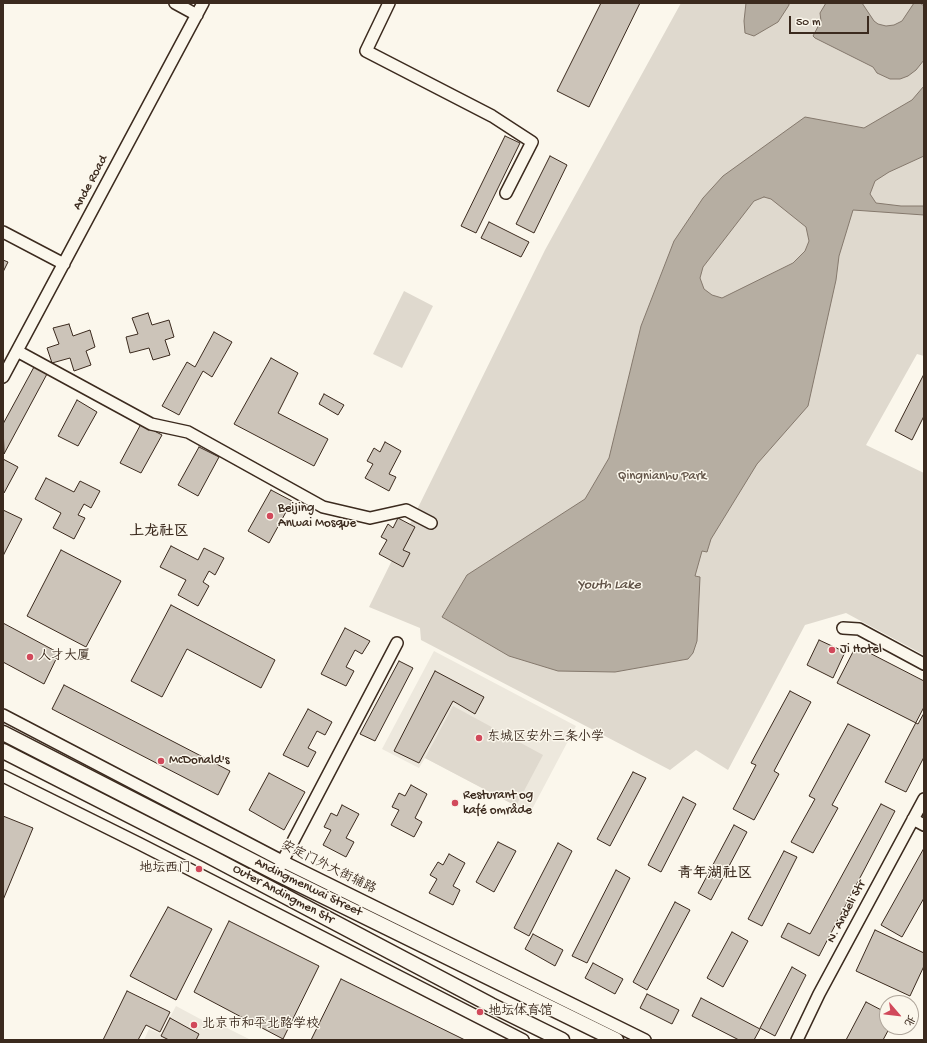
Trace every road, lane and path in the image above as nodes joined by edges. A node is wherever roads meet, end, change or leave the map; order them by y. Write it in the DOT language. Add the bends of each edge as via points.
graph roads {
  1 [pos="175,3"];
  2 [pos="203,3"];
  3 [pos="389,3"];
  4 [pos="197,15"];
  5 [pos="506,193"];
  6 [pos="3,232"];
  7 [pos="64,264"];
  8 [pos="16,351"];
  9 [pos="3,376"];
  10 [pos="431,523"];
  11 [pos="843,628"];
  12 [pos="397,643"];
  13 [pos="924,664"];
  14 [pos="3,715"];
  15 [pos="3,733"];
  16 [pos="3,751"];
  17 [pos="3,776"];
  18 [pos="924,799"];
  19 [pos="913,819"];
  20 [pos="924,825"];
  21 [pos="279,867"];
  22 [pos="523,1040"];
  23 [pos="562,1040"];
  24 [pos="616,1040"];
  25 [pos="645,1040"];
  26 [pos="797,1040"];
  1 -- 4 [label="street"];
  2 -- 4 [label="street, Ande Road"];
  3 -- 5 [label="street" via="366,51 492,116 532,142"];
  4 -- 7 [label="street, Ande Road"];
  6 -- 7 [label="street"];
  7 -- 8 [label="street, Ande Road"];
  8 -- 9 [label="street, Ande Road"];
  8 -- 10 [label="street" via="151,424 188,432 323,507 370,518 406,510"];
  11 -- 13 [label="street" via="859,629"];
  12 -- 21 [label="street"];
  14 -- 21 [label="street, 安定门外大街辅路"];
  15 -- 21 [label="main road, Andingmenwai Street"];
  16 -- 23 [label="main road, Outer Andingmen Str"];
  17 -- 22 [label="street"];
  18 -- 19 [label="street, N. Andeli Str"];
  19 -- 20 [label="street"];
  19 -- 26 [label="street, N. Andeli Str"];
  21 -- 24 [label="main road, Andingmenwai Street"];
  21 -- 25 [label="street, 安定门外大街辅路"];
}
